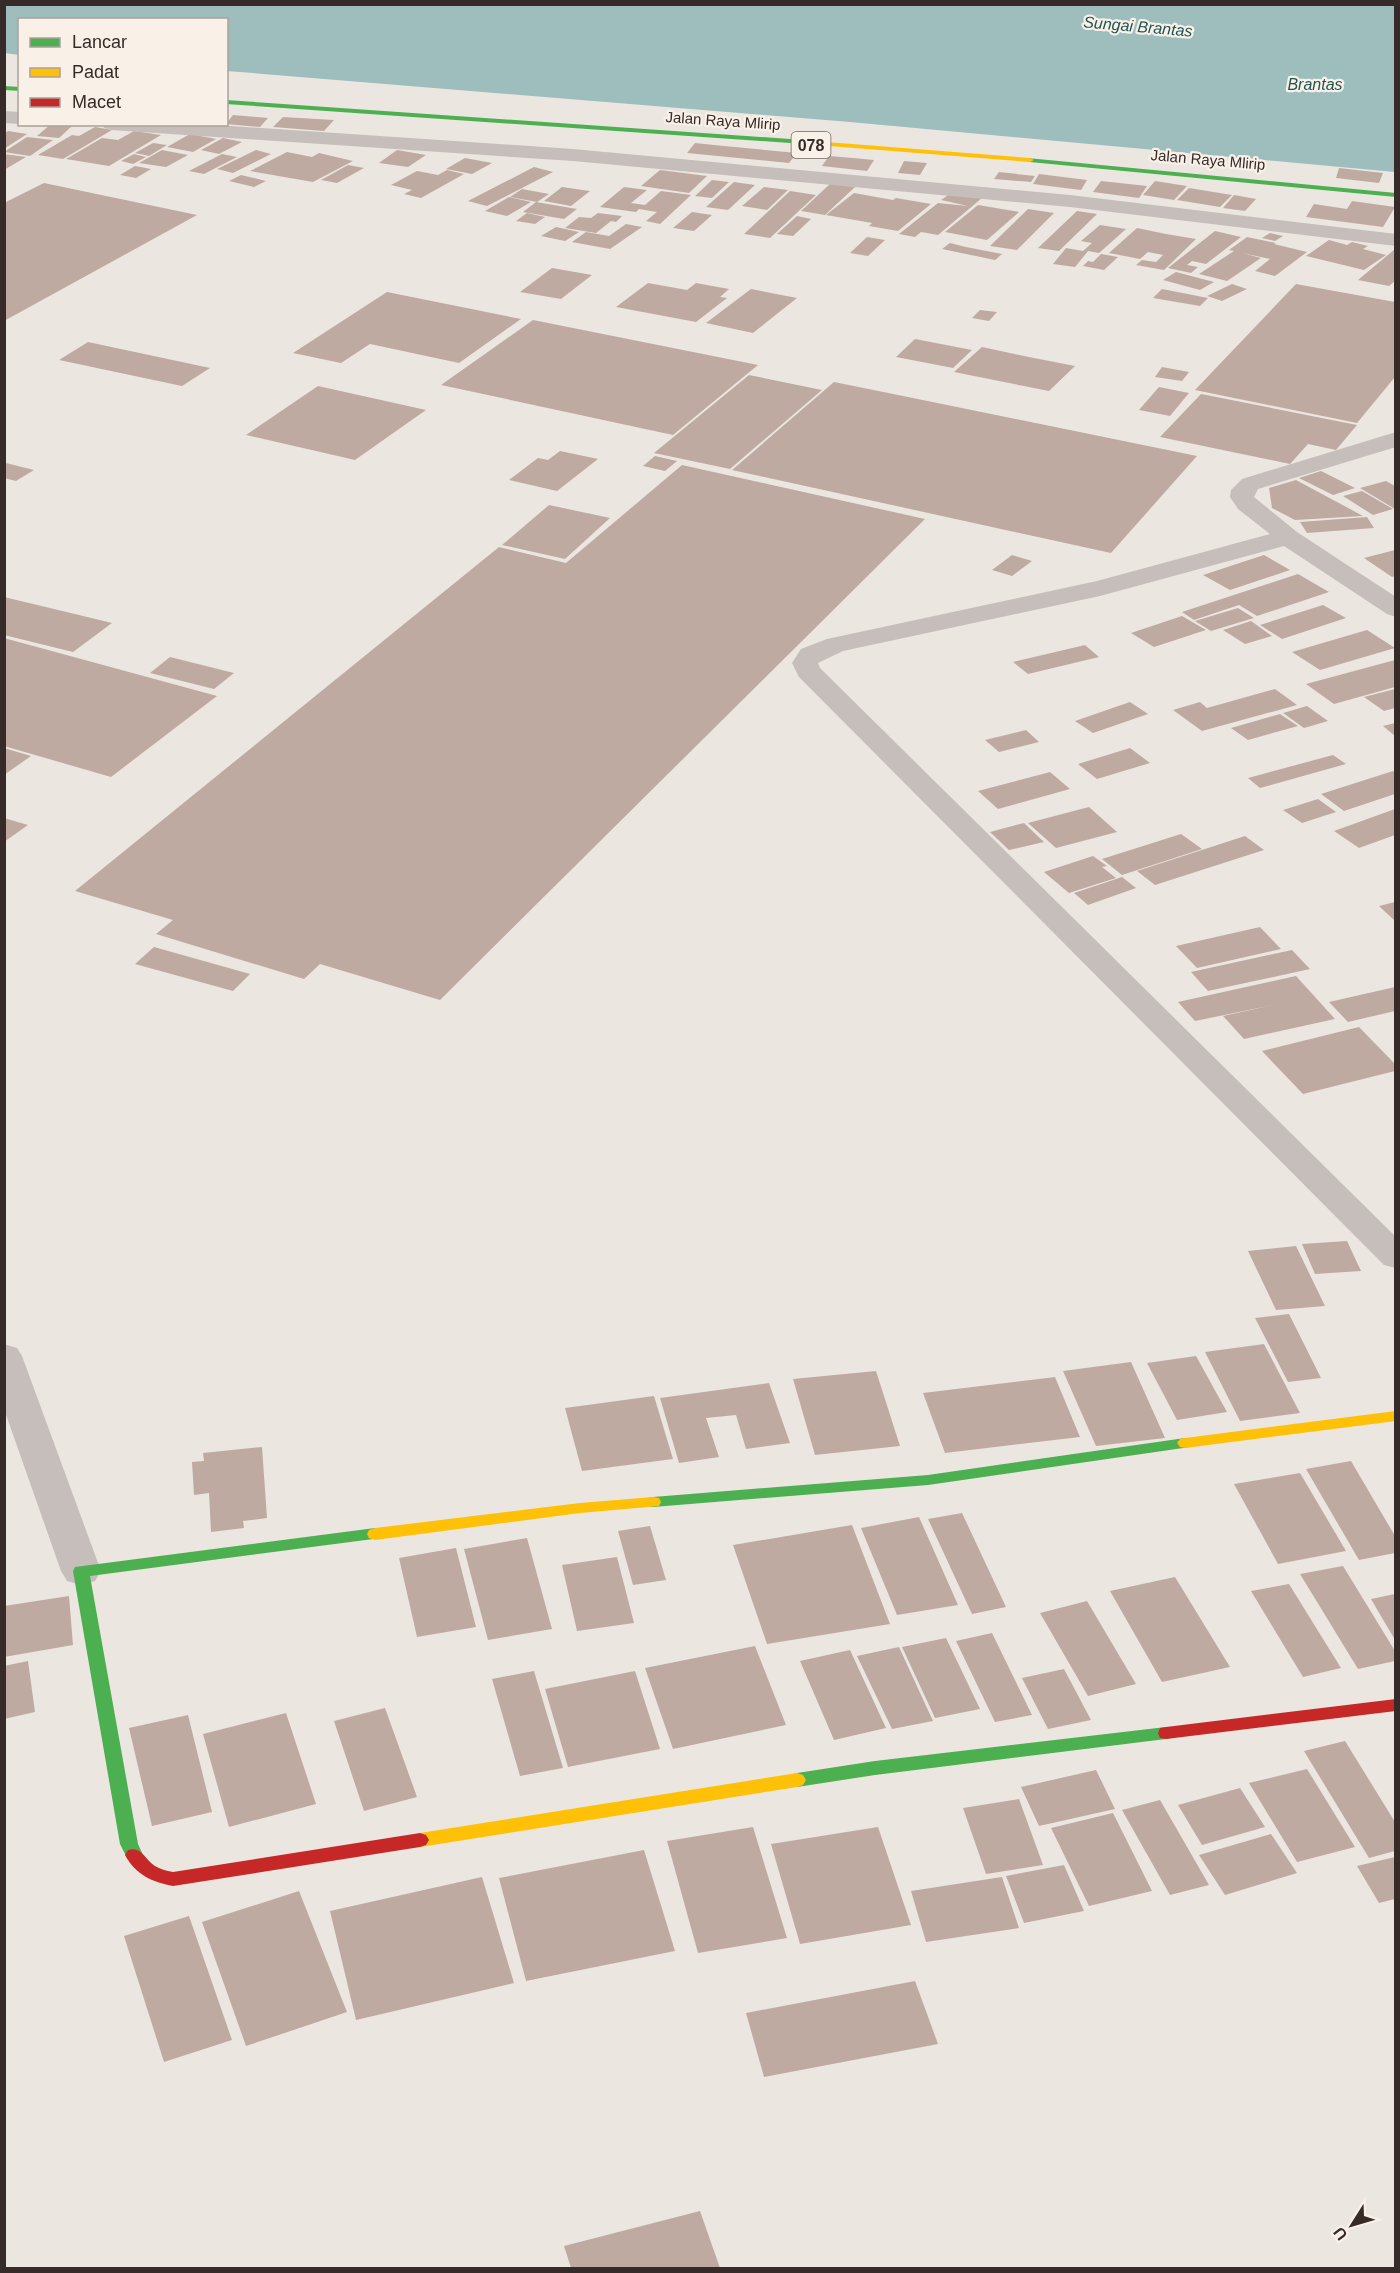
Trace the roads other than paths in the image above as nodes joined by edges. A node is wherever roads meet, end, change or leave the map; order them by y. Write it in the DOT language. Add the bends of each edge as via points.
graph roads {
  1 [pos="228,102"];
  2 [pos="141,126"];
  3 [pos="1395,195"];
  4 [pos="1395,240"];
  5 [pos="1395,439"];
  6 [pos="1288,537"];
  7 [pos="1395,609"];
  8 [pos="1395,1257"];
  9 [pos="4,1356"];
  10 [pos="1395,1416"];
  11 [pos="81,1571"];
  12 [pos="1395,1705"];
  1 -- 3 [label="street, Jalan Raya Mlirip / 078" via="1162,172"];
  2 -- 4 [label="street" via="573,155 1070,201"];
  5 -- 6 [label="street" via="1250,484 1243,490 1246,504"];
  6 -- 7 [label="street"];
  6 -- 8 [label="street" via="1100,588 836,645 810,655 805,663 808,671"];
  9 -- 11 [label="street"];
  10 -- 11 [label="street" via="928,1480 579,1508"];
  11 -- 12 [label="street" via="129,1844 144,1870 173,1879 875,1768"];
}
